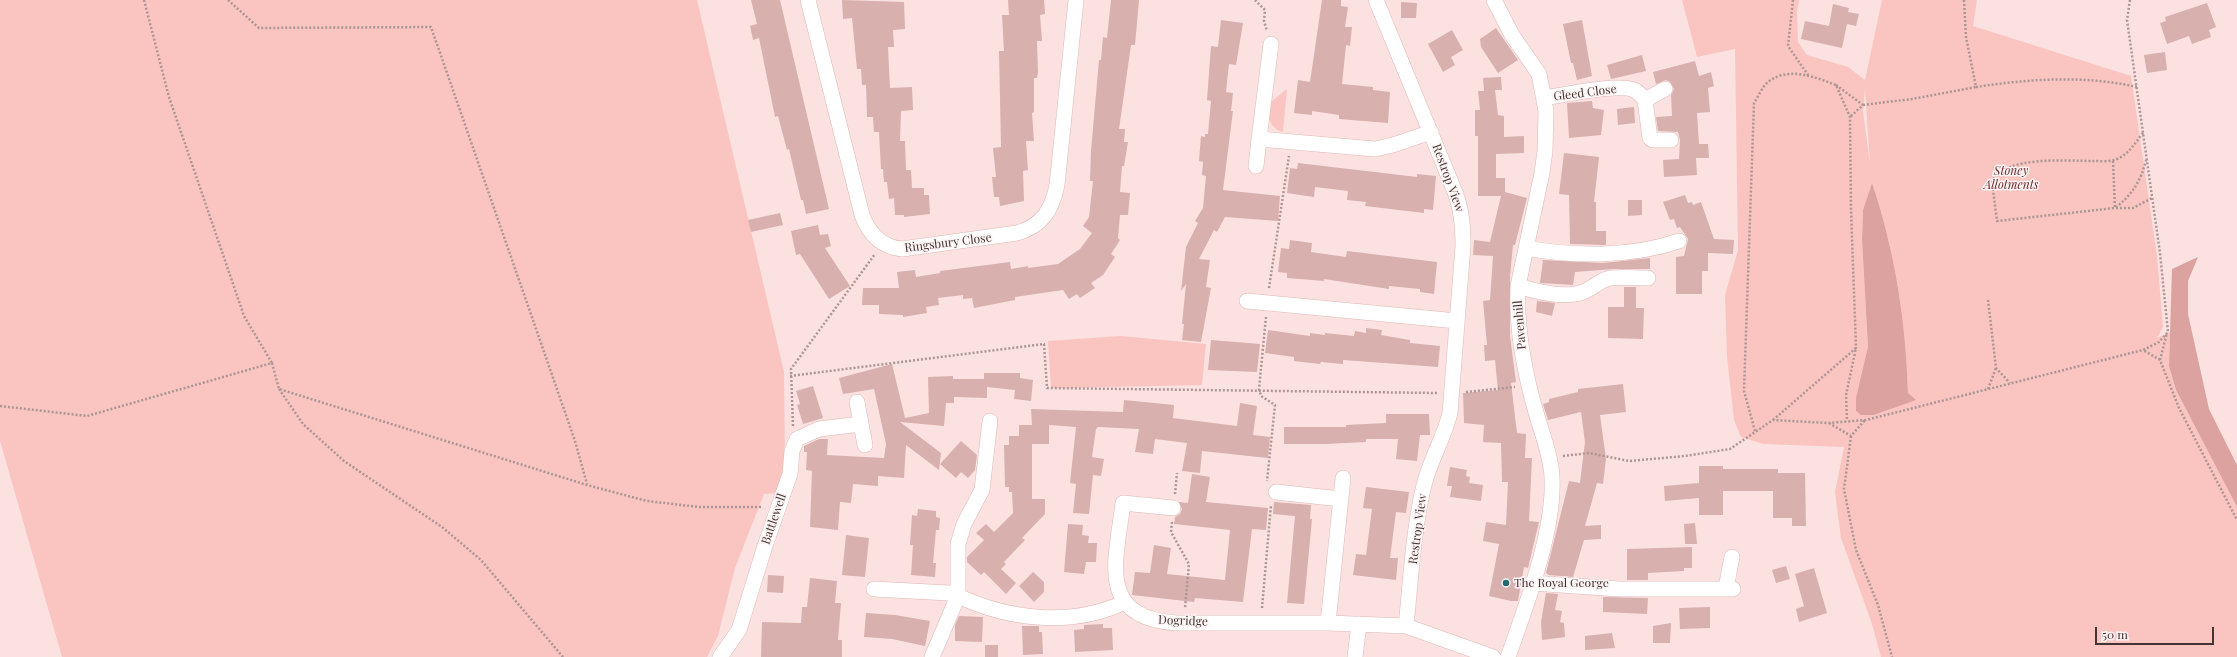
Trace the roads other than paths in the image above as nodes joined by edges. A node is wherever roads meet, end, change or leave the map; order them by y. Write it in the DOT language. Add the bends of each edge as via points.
graph roads {
  1 [pos="808,0"];
  2 [pos="1076,0"];
  3 [pos="1376,0"];
  4 [pos="1494,0"];
  5 [pos="1271,44"];
  6 [pos="1665,89"];
  7 [pos="1544,98"];
  8 [pos="1645,100"];
  9 [pos="1431,132"];
  10 [pos="1258,139"];
  11 [pos="1672,140"];
  12 [pos="1256,166"];
  13 [pos="1679,241"];
  14 [pos="1526,248"];
  15 [pos="1648,278"];
  16 [pos="1518,286"];
  17 [pos="1247,301"];
  18 [pos="1457,321"];
  19 [pos="857,402"];
  20 [pos="990,421"];
  21 [pos="861,424"];
  22 [pos="864,445"];
  23 [pos="1343,478"];
  24 [pos="1274,492"];
  25 [pos="1341,499"];
  26 [pos="1173,508"];
  27 [pos="1732,557"];
  28 [pos="1532,583"];
  29 [pos="874,589"];
  30 [pos="958,596"];
  31 [pos="1124,602"];
  32 [pos="1328,623"];
  33 [pos="1359,624"];
  34 [pos="1406,626"];
  35 [pos="720,657"];
  36 [pos="932,657"];
  37 [pos="1355,657"];
  38 [pos="1493,657"];
  39 [pos="1508,657"];
  1 -- 2 [label="street, Ringsbury Close" via="858,205 869,230 883,243 896,248 910,249 997,237 1026,230 1044,217 1053,202 1057,185"];
  3 -- 9 [label="street, Restrop View"];
  4 -- 7 [label="street, Pavenhill" via="1512,34 1539,74"];
  5 -- 10 [label="street"];
  6 -- 8 [label="street"];
  7 -- 8 [label="street, Gleed Close" via="1622,88 1633,89"];
  7 -- 14 [label="street, Pavenhill" via="1545,151"];
  8 -- 11 [label="street" via="1650,138"];
  9 -- 10 [label="street, Restrop View" via="1375,149"];
  9 -- 18 [label="street, Restrop View" via="1462,216 1463,246"];
  10 -- 12 [label="street"];
  13 -- 14 [label="street" via="1659,248 1632,252 1556,254"];
  14 -- 16 [label="street, Pavenhill"];
  15 -- 16 [label="street" via="1611,278 1602,280 1589,290 1571,294 1531,290"];
  16 -- 28 [label="street, Pavenhill" via="1518,314 1529,385 1552,476 1549,516"];
  17 -- 18 [label="street"];
  18 -- 34 [label="street, Restrop View" via="1447,425 1428,472 1417,514"];
  19 -- 21 [label="street"];
  20 -- 30 [label="street" via="982,436 982,490 964,524 958,544"];
  21 -- 22 [label="street"];
  21 -- 35 [label="street, Battlewell" via="819,430 797,439 792,451 790,474 739,630"];
  23 -- 25 [label="street"];
  24 -- 25 [label="street"];
  25 -- 32 [label="street"];
  26 -- 31 [label="street, Dogridge" via="1123,503 1116,583"];
  27 -- 28 [label="street" via="1729,589 1619,588"];
  28 -- 39 [label="street, Pavenhill"];
  29 -- 30 [label="street" via="949,593"];
  30 -- 31 [label="street" via="1000,611 1037,617 1098,613"];
  30 -- 36 [label="street"];
  31 -- 32 [label="street, Dogridge" via="1131,610 1148,619 1184,623"];
  32 -- 33 [label="street, Dogridge"];
  33 -- 34 [label="street, Dogridge"];
  33 -- 37 [label="street"];
  34 -- 38 [label="street"];
}
